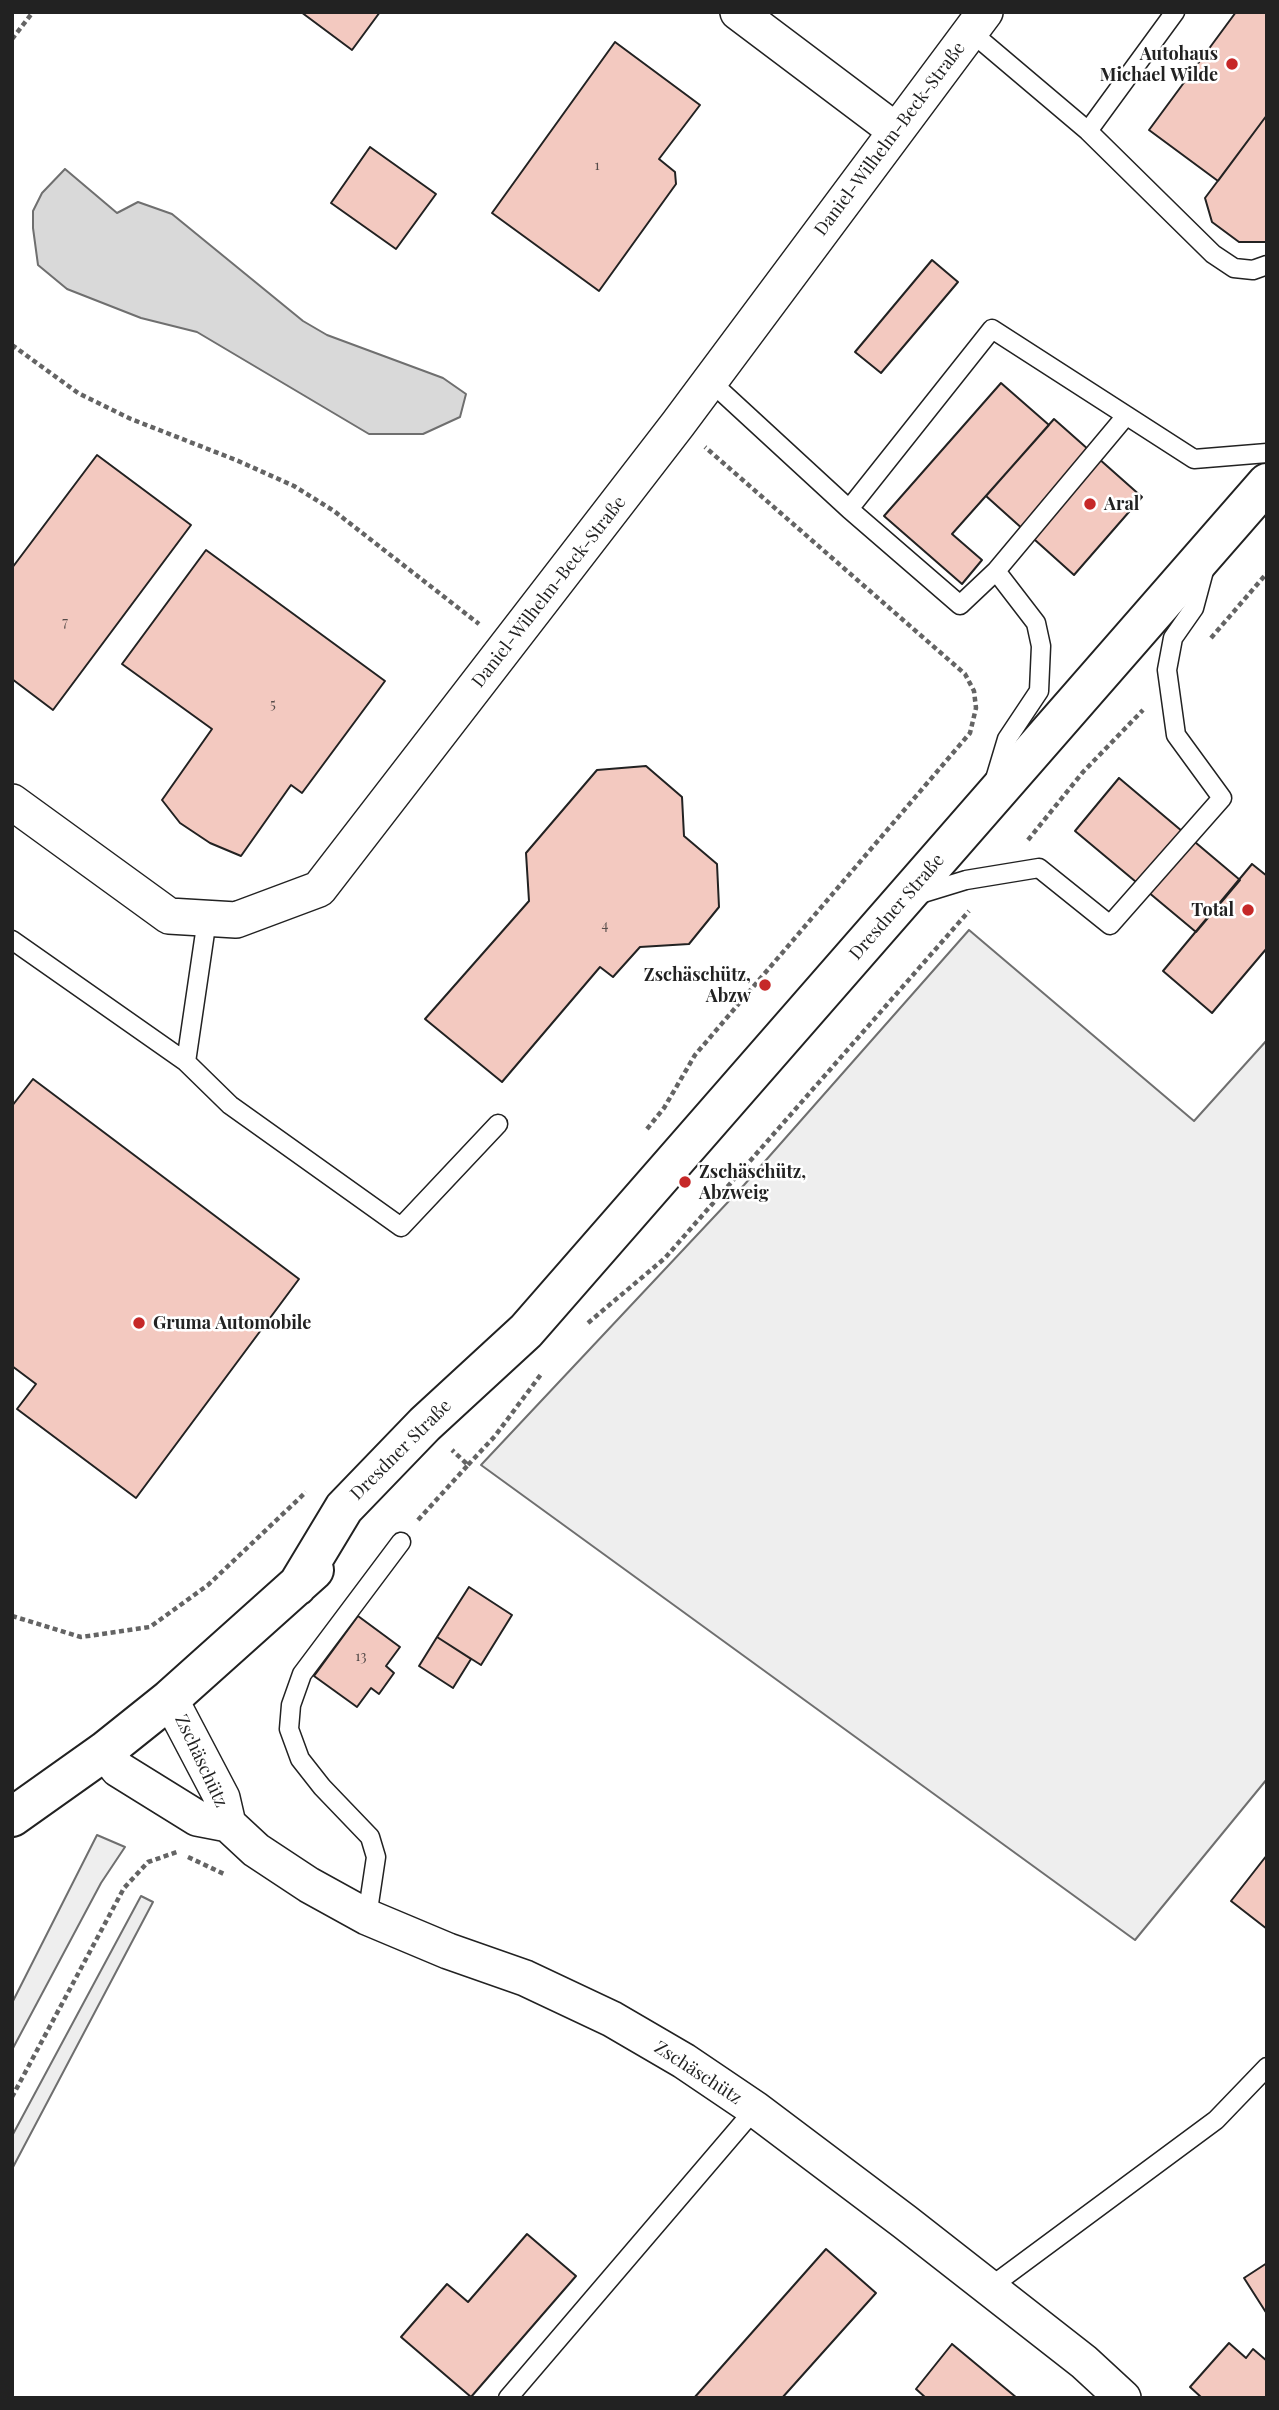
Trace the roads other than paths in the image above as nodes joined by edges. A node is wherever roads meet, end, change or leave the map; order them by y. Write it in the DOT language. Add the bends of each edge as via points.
graph roads {
  1 [pos="738,12"];
  2 [pos="1175,12"];
  3 [pos="978,22"];
  4 [pos="897,131"];
  5 [pos="1088,131"];
  6 [pos="1267,265"];
  7 [pos="710,380"];
  8 [pos="1125,417"];
  9 [pos="1267,453"];
  10 [pos="1267,483"];
  11 [pos="849,509"];
  12 [pos="1210,547"];
  13 [pos="996,571"];
  14 [pos="12,802"];
  15 [pos="989,803"];
  16 [pos="904,899"];
  17 [pos="207,919"];
  18 [pos="12,940"];
  19 [pos="186,1062"];
  20 [pos="498,1124"];
  21 [pos="526,1331"];
  22 [pos="401,1542"];
  23 [pos="297,1586"];
  24 [pos="170,1699"];
  25 [pos="105,1752"];
  26 [pos="12,1791"];
  27 [pos="12,1817"];
  28 [pos="228,1825"];
  29 [pos="367,1917"];
  30 [pos="1267,2067"];
  31 [pos="755,2109"];
  32 [pos="989,2288"];
  33 [pos="508,2398"];
  34 [pos="1123,2398"];
  1 -- 4 [label="street"];
  2 -- 5 [label="lane"];
  3 -- 4 [label="street, Daniel-Wilhelm-Beck-Straße"];
  3 -- 5 [label="lane"];
  4 -- 7 [label="street, Daniel-Wilhelm-Beck-Straße"];
  5 -- 6 [label="lane" via="1213,254 1234,268 1253,270"];
  7 -- 11 [label="lane"];
  7 -- 17 [label="street, Daniel-Wilhelm-Beck-Straße" via="319,889 236,920"];
  8 -- 9 [label="lane" via="1194,459"];
  8 -- 11 [label="lane" via="992,329"];
  8 -- 13 [label="lane"];
  10 -- 12 [label="main road, Dresdner Straße"];
  11 -- 13 [label="lane" via="960,605"];
  12 -- 15 [label="main road, Dresdner Straße"];
  12 -- 16 [label="lane" via="1195,608 1174,638 1167,670 1176,735 1222,798 1111,925 1039,868 966,880"];
  13 -- 15 [label="lane" via="1036,623 1041,646 1039,691 1007,739"];
  14 -- 17 [label="street, Daniel-Wilhelm-Beck-Straße" via="169,916"];
  15 -- 16 [label="main road, Dresdner Straße"];
  16 -- 21 [label="main road, Dresdner Straße"];
  17 -- 19 [label="lane"];
  18 -- 19 [label="lane"];
  19 -- 20 [label="lane" via="230,1105 401,1227"];
  21 -- 23 [label="main road, Dresdner Straße" via="425,1424 344,1508"];
  21 -- 23 [label="main road, Dresdner Straße" via="455,1452"];
  22 -- 29 [label="lane" via="302,1674 291,1705 289,1729 300,1759 370,1837 376,1857"];
  23 -- 24 [label="main road, Dresdner Straße"];
  24 -- 25 [label="main road, Dresdner Straße"];
  24 -- 28 [label="street, Zschäschütz" via="222,1798"];
  25 -- 26 [label="main road"];
  25 -- 27 [label="main road"];
  25 -- 28 [label="street, Zschäschütz" via="118,1769 197,1818"];
  28 -- 29 [label="street, Zschäschütz" via="256,1850"];
  29 -- 31 [label="street, Zschäschütz" via="524,1978 612,2019"];
  30 -- 32 [label="lane" via="1216,2120"];
  31 -- 32 [label="street, Zschäschütz"];
  31 -- 33 [label="lane"];
  32 -- 34 [label="street, Zschäschütz"];
}
